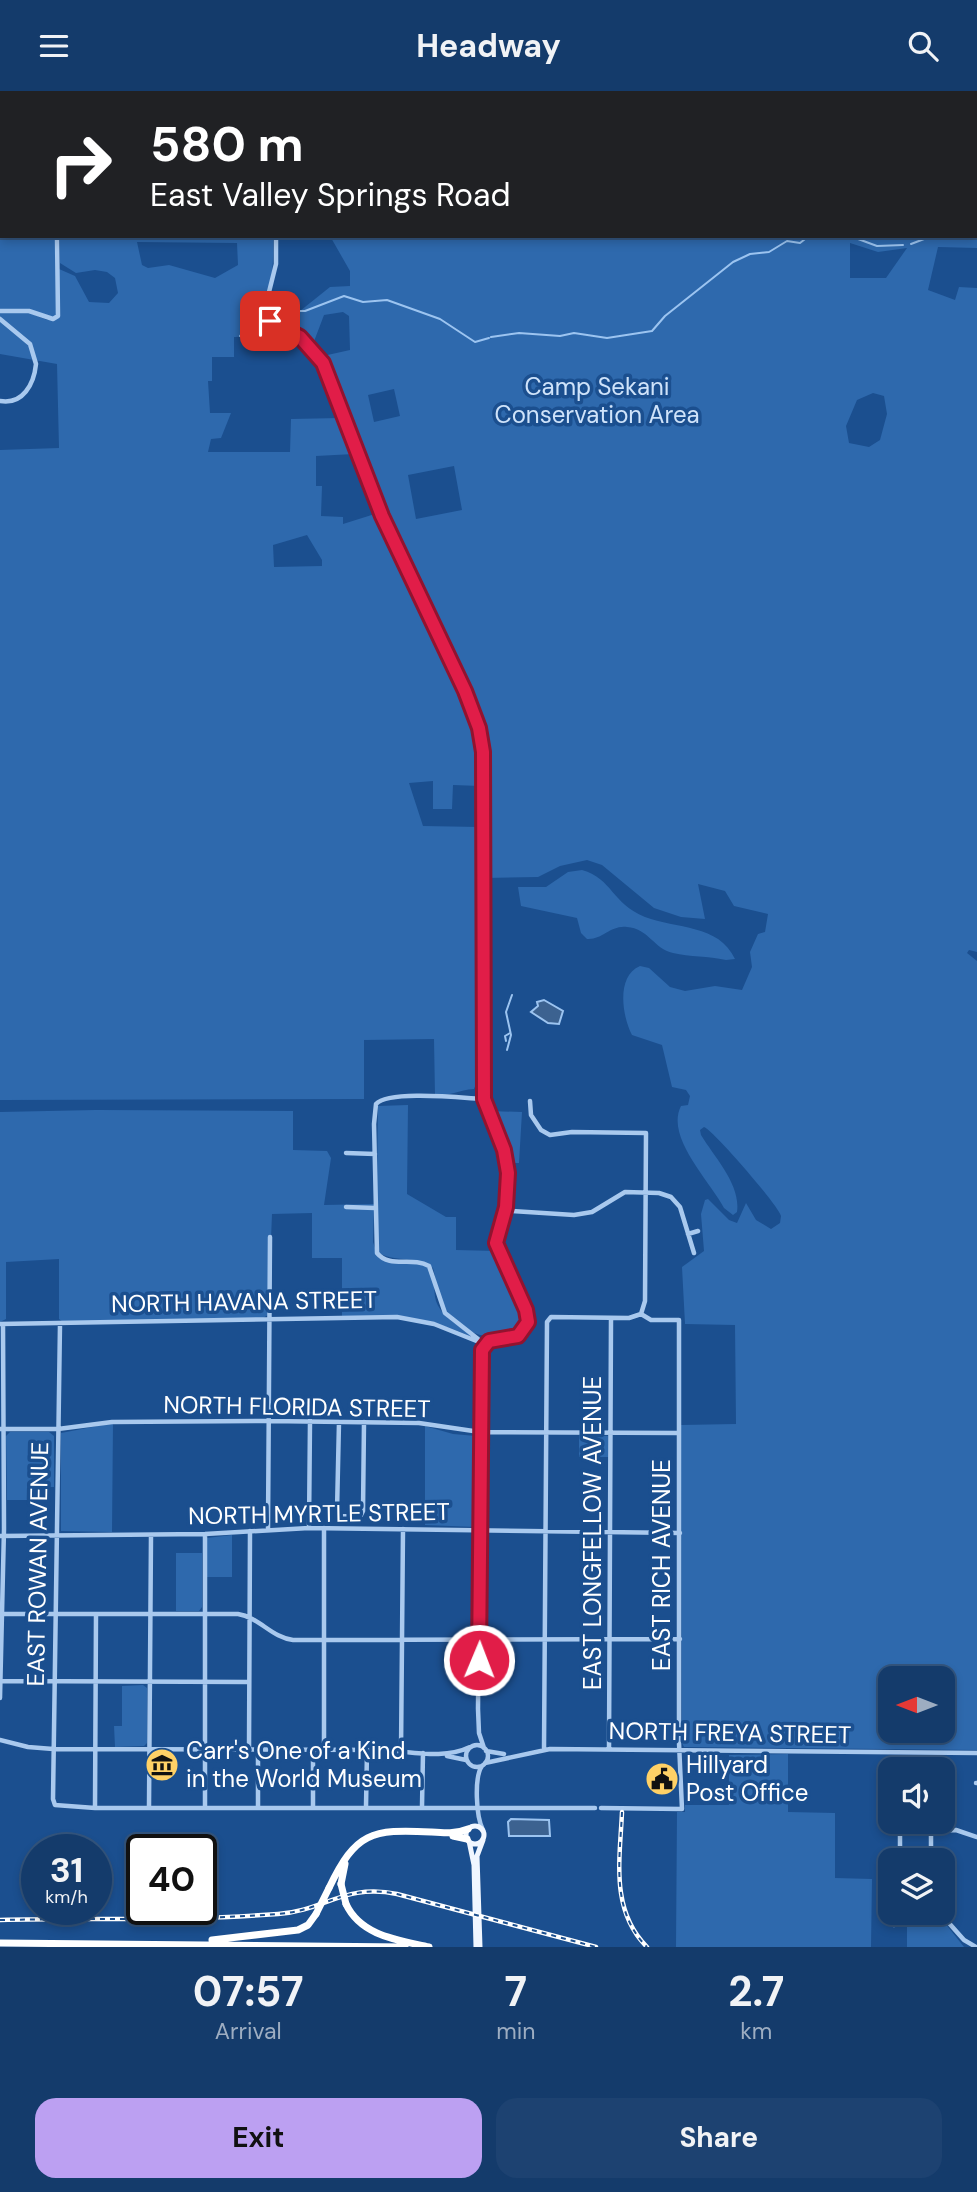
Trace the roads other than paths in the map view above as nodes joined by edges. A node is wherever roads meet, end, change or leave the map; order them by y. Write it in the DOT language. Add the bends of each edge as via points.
graph roads {
  1 [pos="57,238"];
  2 [pos="276,238"];
  3 [pos="0,311"];
  4 [pos="0,319"];
  5 [pos="0,401"];
  6 [pos="484,1099"];
  7 [pos="530,1101"];
  8 [pos="346,1153"];
  9 [pos="375,1154"];
  10 [pos="645,1191"];
  11 [pos="346,1207"];
  12 [pos="375,1208"];
  13 [pos="512,1210"];
  14 [pos="698,1231"];
  15 [pos="688,1234"];
  16 [pos="270,1237"];
  17 [pos="694,1253"];
  18 [pos="641,1314"];
  19 [pos="611,1318"];
  20 [pos="270,1319"];
  21 [pos="1,1324"];
  22 [pos="60,1324"];
  23 [pos="478,1341"];
  24 [pos="484,1344"];
  25 [pos="269,1421"];
  26 [pos="310,1421"];
  27 [pos="339,1422"];
  28 [pos="364,1422"];
  29 [pos="2,1429"];
  30 [pos="58,1429"];
  31 [pos="480,1432"];
  32 [pos="547,1432"];
  33 [pos="611,1433"];
  34 [pos="678,1433"];
  35 [pos="268,1528"];
  36 [pos="309,1528"];
  37 [pos="324,1528"];
  38 [pos="403,1529"];
  39 [pos="250,1531"];
  40 [pos="480,1531"];
  41 [pos="546,1533"];
  42 [pos="610,1533"];
  43 [pos="680,1533"];
  44 [pos="205,1534"];
  45 [pos="1,1535"];
  46 [pos="56,1535"];
  47 [pos="95,1535"];
  48 [pos="150,1535"];
  49 [pos="96,1544"];
  50 [pos="56,1613"];
  51 [pos="204,1613"];
  52 [pos="1,1614"];
  53 [pos="96,1614"];
  54 [pos="150,1614"];
  55 [pos="250,1617"];
  56 [pos="480,1638"];
  57 [pos="545,1638"];
  58 [pos="402,1639"];
  59 [pos="610,1639"];
  60 [pos="680,1639"];
  61 [pos="325,1641"];
  62 [pos="0,1681"];
  63 [pos="54,1681"];
  64 [pos="96,1681"];
  65 [pos="150,1681"];
  66 [pos="204,1682"];
  67 [pos="249,1682"];
  68 [pos="0,1698"];
  69 [pos="478,1709"];
  70 [pos="0,1740"];
  71 [pos="471,1747"];
  72 [pos="150,1748"];
  73 [pos="204,1748"];
  74 [pos="53,1749"];
  75 [pos="95,1749"];
  76 [pos="485,1749"];
  77 [pos="544,1749"];
  78 [pos="609,1749"];
  79 [pos="249,1750"];
  80 [pos="258,1750"];
  81 [pos="313,1750"];
  82 [pos="324,1750"];
  83 [pos="367,1750"];
  84 [pos="681,1750"];
  85 [pos="401,1752"];
  86 [pos="423,1753"];
  87 [pos="526,1753"];
  88 [pos="899,1753"];
  89 [pos="931,1753"];
  90 [pos="977,1753"];
  91 [pos="429,1754"];
  92 [pos="899,1757"];
  93 [pos="931,1757"];
  94 [pos="468,1763"];
  95 [pos="484,1764"];
  96 [pos="478,1799"];
  97 [pos="478,1806"];
  98 [pos="149,1807"];
  99 [pos="205,1807"];
  100 [pos="258,1807"];
  101 [pos="313,1807"];
  102 [pos="366,1807"];
  103 [pos="422,1807"];
  104 [pos="96,1808"];
  105 [pos="595,1808"];
  106 [pos="601,1808"];
  107 [pos="478,1813"];
  108 [pos="469,1828"];
  109 [pos="483,1830"];
  110 [pos="955,1830"];
  111 [pos="977,1837"];
  112 [pos="483,1840"];
  113 [pos="469,1842"];
  114 [pos="951,1925"];
  115 [pos="0,1943"];
  116 [pos="155,1944"];
  117 [pos="405,1947"];
  118 [pos="429,1947"];
  119 [pos="478,1947"];
  120 [pos="976,1947"];
  1 -- 3 [label="street" via="58,316 52,319 29,311"];
  2 -- 6 [label="street" via="266,314 276,325 300,337 323,363 382,516 479,728 483,752"];
  4 -- 5 [label="street" via="30,344 36,364 25,393 15,400"];
  6 -- 9 [label="street" via="421,1097 377,1102"];
  6 -- 24 [label="street" via="508,1173 506,1207 496,1243 528,1322 518,1336"];
  7 -- 10 [label="street" via="531,1115 550,1136 646,1133"];
  8 -- 9 [label="street"];
  9 -- 12 [label="street"];
  10 -- 13 [label="street" via="625,1192 583,1214"];
  10 -- 15 [label="street" via="666,1194 676,1201"];
  10 -- 18 [label="street" via="645,1301"];
  11 -- 12 [label="street"];
  12 -- 23 [label="street" via="374,1242 380,1257 429,1266 442,1309"];
  14 -- 15 [label="street"];
  15 -- 17 [label="street"];
  16 -- 20 [label="street"];
  18 -- 19 [label="street"];
  18 -- 34 [label="street, EAST RICH AVENUE" via="651,1320 679,1320"];
  19 -- 32 [label="street" via="549,1319"];
  19 -- 33 [label="street, EAST LONGFELLOW AVENUE"];
  20 -- 22 [label="street, NORTH HAVANA STREET"];
  20 -- 23 [label="street, NORTH HAVANA STREET" via="407,1318 440,1325"];
  20 -- 25 [label="street"];
  21 -- 22 [label="street, NORTH HAVANA STREET"];
  21 -- 29 [label="street"];
  22 -- 30 [label="street, EAST ROWAN AVENUE"];
  23 -- 24 [label="street, NORTH HAVANA STREET"];
  24 -- 31 [label="street"];
  25 -- 26 [label="street, NORTH FLORIDA STREET"];
  25 -- 30 [label="street, NORTH FLORIDA STREET" via="112,1422"];
  25 -- 35 [label="street"];
  26 -- 27 [label="street, NORTH FLORIDA STREET"];
  26 -- 36 [label="street"];
  27 -- 28 [label="street, NORTH FLORIDA STREET"];
  27 -- 28 [label="street" via="337,1511 340,1516 360,1517"];
  28 -- 31 [label="street, NORTH FLORIDA STREET" via="419,1423"];
  29 -- 30 [label="street, NORTH FLORIDA STREET"];
  29 -- 45 [label="street"];
  30 -- 46 [label="street, EAST ROWAN AVENUE"];
  31 -- 32 [label="street, NORTH FLORIDA STREET"];
  31 -- 40 [label="street"];
  32 -- 33 [label="street, NORTH FLORIDA STREET"];
  32 -- 41 [label="street"];
  33 -- 34 [label="street, NORTH FLORIDA STREET"];
  33 -- 42 [label="street, EAST LONGFELLOW AVENUE"];
  34 -- 43 [label="street, EAST RICH AVENUE"];
  35 -- 36 [label="street, NORTH MYRTLE STREET"];
  35 -- 39 [label="street, NORTH MYRTLE STREET"];
  36 -- 37 [label="street, NORTH MYRTLE STREET"];
  37 -- 38 [label="street, NORTH MYRTLE STREET"];
  37 -- 61 [label="street"];
  38 -- 40 [label="street, NORTH MYRTLE STREET"];
  38 -- 58 [label="street"];
  39 -- 44 [label="street, NORTH MYRTLE STREET"];
  39 -- 55 [label="street"];
  40 -- 41 [label="street, NORTH MYRTLE STREET"];
  40 -- 56 [label="street"];
  41 -- 42 [label="street, NORTH MYRTLE STREET"];
  41 -- 57 [label="street"];
  42 -- 43 [label="street, NORTH MYRTLE STREET"];
  42 -- 59 [label="street, EAST LONGFELLOW AVENUE"];
  43 -- 60 [label="street, EAST RICH AVENUE"];
  44 -- 48 [label="street, NORTH MYRTLE STREET"];
  44 -- 51 [label="street"];
  45 -- 46 [label="street, NORTH MYRTLE STREET"];
  45 -- 52 [label="street"];
  46 -- 47 [label="street, NORTH MYRTLE STREET"];
  46 -- 50 [label="street, EAST ROWAN AVENUE"];
  47 -- 48 [label="street, NORTH MYRTLE STREET"];
  47 -- 49 [label="street"];
  48 -- 54 [label="street"];
  50 -- 52 [label="street"];
  50 -- 53 [label="street"];
  50 -- 63 [label="street, EAST ROWAN AVENUE"];
  51 -- 54 [label="street"];
  51 -- 55 [label="street"];
  51 -- 66 [label="street"];
  52 -- 62 [label="street"];
  53 -- 54 [label="street"];
  53 -- 64 [label="street"];
  54 -- 65 [label="street"];
  55 -- 61 [label="street" via="287,1640"];
  55 -- 67 [label="street"];
  56 -- 57 [label="street"];
  56 -- 58 [label="street"];
  56 -- 69 [label="street"];
  57 -- 59 [label="street"];
  57 -- 77 [label="street"];
  58 -- 61 [label="street"];
  58 -- 85 [label="street"];
  59 -- 60 [label="street"];
  59 -- 78 [label="street, EAST LONGFELLOW AVENUE"];
  60 -- 84 [label="street, EAST RICH AVENUE"];
  61 -- 82 [label="street"];
  62 -- 63 [label="street"];
  62 -- 68 [label="street"];
  63 -- 64 [label="street"];
  63 -- 74 [label="street, EAST ROWAN AVENUE"];
  64 -- 65 [label="street"];
  64 -- 75 [label="street"];
  65 -- 66 [label="street"];
  65 -- 72 [label="street"];
  66 -- 67 [label="street"];
  66 -- 73 [label="street"];
  67 -- 79 [label="street"];
  69 -- 71 [label="street"];
  69 -- 76 [label="street"];
  70 -- 74 [label="street"];
  71 -- 76 [label="street, NORTH FREYA STREET"];
  71 -- 91 [label="street"];
  71 -- 94 [label="street" via="466,1753"];
  72 -- 73 [label="street"];
  72 -- 75 [label="street"];
  72 -- 98 [label="street"];
  73 -- 79 [label="street"];
  73 -- 99 [label="street"];
  74 -- 75 [label="street"];
  74 -- 104 [label="street, EAST ROWAN AVENUE" via="55,1805"];
  75 -- 104 [label="street"];
  76 -- 87 [label="street, NORTH FREYA STREET" via="497,1754"];
  76 -- 95 [label="street"];
  77 -- 78 [label="street, NORTH FREYA STREET"];
  77 -- 87 [label="street, NORTH FREYA STREET"];
  78 -- 84 [label="street, NORTH FREYA STREET"];
  79 -- 80 [label="street"];
  80 -- 81 [label="street"];
  80 -- 100 [label="street"];
  81 -- 82 [label="street"];
  81 -- 101 [label="street"];
  82 -- 83 [label="street"];
  83 -- 85 [label="street"];
  83 -- 102 [label="street"];
  84 -- 88 [label="street, NORTH FREYA STREET"];
  84 -- 106 [label="street, EAST RICH AVENUE" via="682,1809"];
  85 -- 86 [label="street"];
  86 -- 91 [label="street"];
  86 -- 103 [label="street"];
  87 -- 95 [label="street, NORTH FREYA STREET"];
  88 -- 89 [label="street, NORTH FREYA STREET"];
  88 -- 92 [label="street"];
  89 -- 90 [label="street, NORTH FREYA STREET"];
  89 -- 93 [label="street"];
  91 -- 94 [label="street" via="460,1757"];
  94 -- 95 [label="street, NORTH FREYA STREET"];
  94 -- 96 [label="street"];
  95 -- 96 [label="street" via="478,1773"];
  96 -- 97 [label="street"];
  97 -- 103 [label="street"];
  97 -- 105 [label="street"];
  97 -- 107 [label="street"];
  98 -- 99 [label="street"];
  98 -- 104 [label="street"];
  99 -- 100 [label="street"];
  100 -- 101 [label="street"];
  101 -- 102 [label="street"];
  102 -- 103 [label="street"];
  107 -- 108 [label="street"];
  107 -- 109 [label="street"];
  108 -- 109 [label="main road" via="477,1825"];
  108 -- 113 [label="main road"];
  108 -- 116 [label="highway, bridge" via="457,1833 393,1830 372,1834 348,1854 304,1928"];
  109 -- 112 [label="main road"];
  110 -- 111 [label="street"];
  112 -- 113 [label="main road"];
  112 -- 119 [label="main road" via="477,1853"];
  113 -- 118 [label="highway, bridge" via="394,1833 372,1837 351,1854 344,1867 341,1884 346,1904 366,1928"];
  113 -- 119 [label="main road"];
  114 -- 120 [label="street"];
  115 -- 116 [label="highway"];
  116 -- 117 [label="highway"];
}
